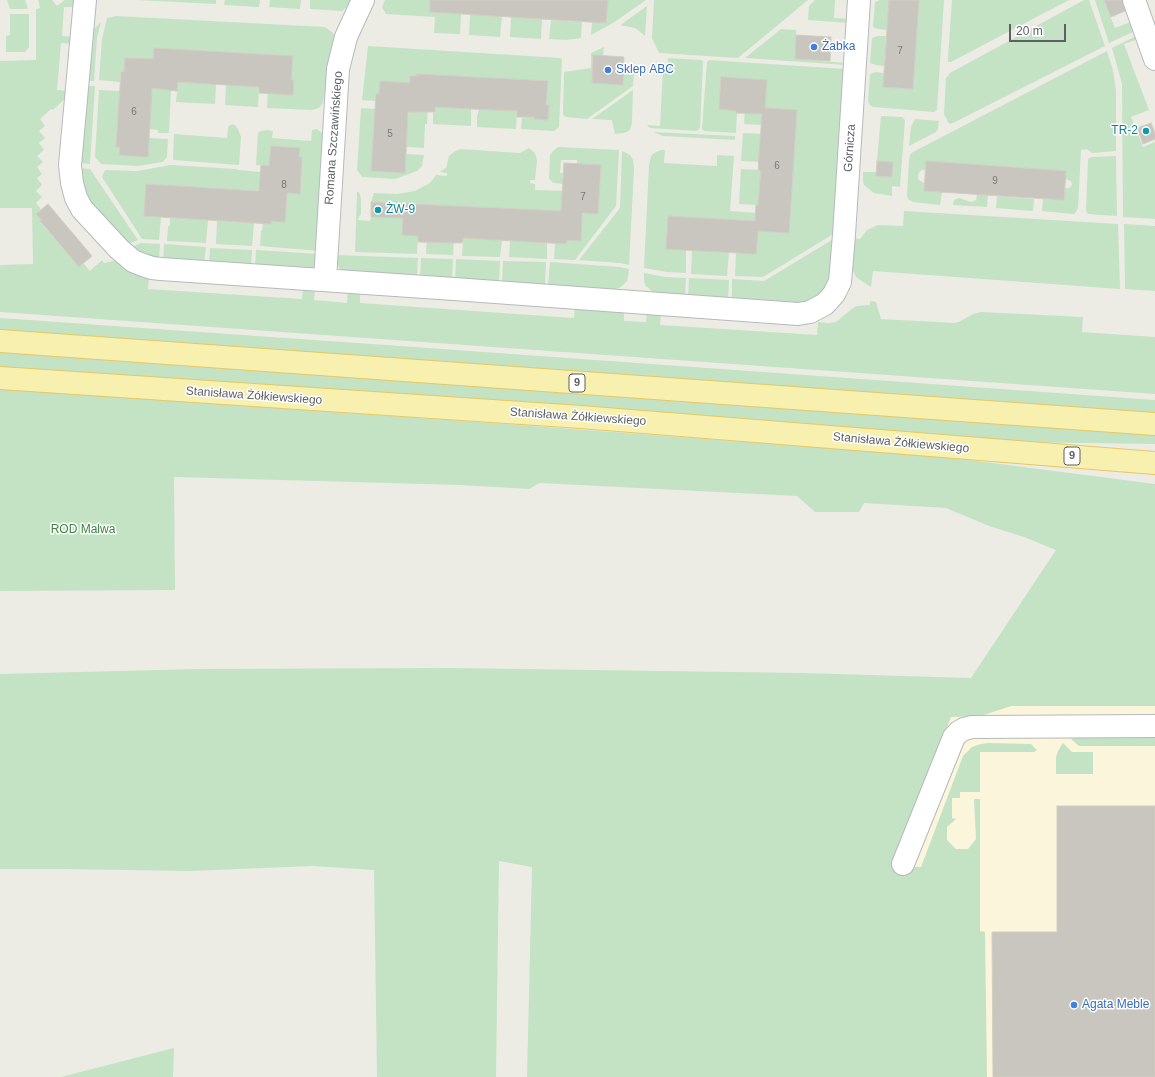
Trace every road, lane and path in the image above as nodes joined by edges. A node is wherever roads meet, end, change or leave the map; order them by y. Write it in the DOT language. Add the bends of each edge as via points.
graph roads {
  1 [pos="85,0"];
  2 [pos="363,0"];
  3 [pos="859,0"];
  4 [pos="1135,0"];
  5 [pos="1155,59"];
  6 [pos="325,280"];
  7 [pos="0,341"];
  8 [pos="0,378"];
  9 [pos="1155,424"];
  10 [pos="1155,463"];
  11 [pos="1155,726"];
  12 [pos="903,864"];
  1 -- 6 [label="lane" via="70,165 74,192 82,209 126,256 152,268"];
  2 -- 6 [label="lane, Romana Szczawińskiego" via="346,37 338,69"];
  3 -- 6 [label="lane, Górnicza" via="841,274 834,294 821,307 798,314"];
  4 -- 5 [label="lane"];
  7 -- 9 [label="main road, 9"];
  8 -- 10 [label="main road, Stanisława Żółkiewskiego / 9" via="581,417"];
  11 -- 12 [label="lane" via="964,729 954,737"];
}
